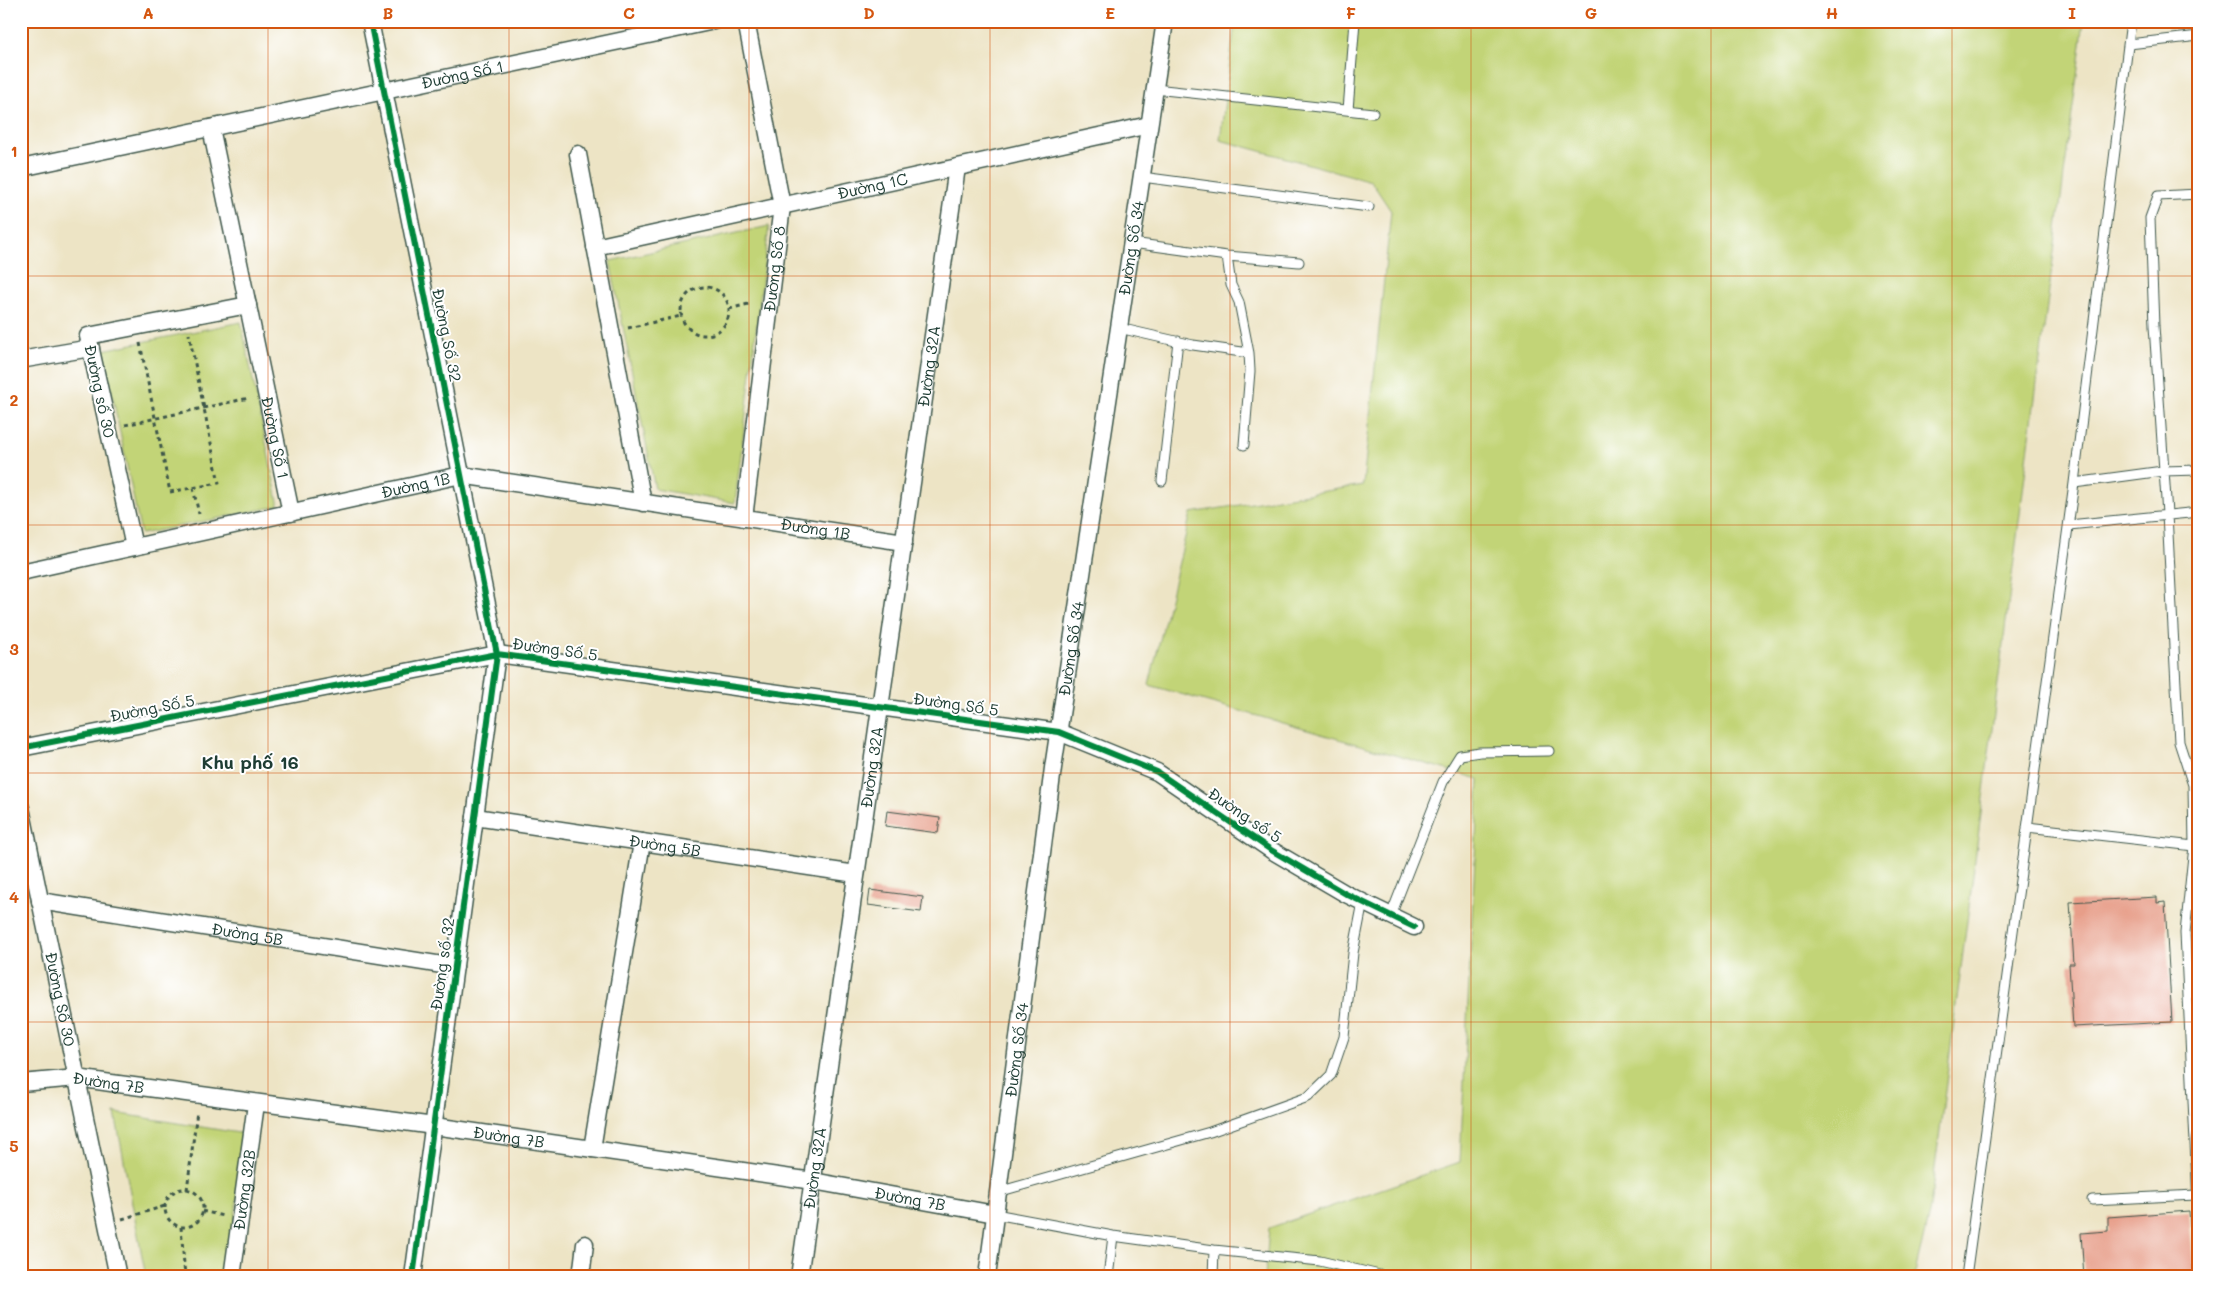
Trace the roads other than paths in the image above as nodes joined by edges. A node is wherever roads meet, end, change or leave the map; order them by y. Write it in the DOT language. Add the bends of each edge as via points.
graph roads {
  1 [pos="370,21"];
  2 [pos="714,21"];
  3 [pos="746,21"];
  4 [pos="1165,21"];
  5 [pos="1355,21"];
  6 [pos="2131,21"];
  7 [pos="2199,36"];
  8 [pos="2129,44"];
  9 [pos="1155,89"];
  10 [pos="385,92"];
  11 [pos="1348,110"];
  12 [pos="1373,113"];
  13 [pos="1149,125"];
  14 [pos="211,128"];
  15 [pos="578,154"];
  16 [pos="957,167"];
  17 [pos="21,168"];
  18 [pos="1142,177"];
  19 [pos="2199,194"];
  20 [pos="782,206"];
  21 [pos="1369,207"];
  22 [pos="1132,243"];
  23 [pos="595,247"];
  24 [pos="1227,256"];
  25 [pos="1299,262"];
  26 [pos="248,305"];
  27 [pos="1119,328"];
  28 [pos="1178,341"];
  29 [pos="91,348"];
  30 [pos="1249,352"];
  31 [pos="26,359"];
  32 [pos="1244,445"];
  33 [pos="2199,470"];
  34 [pos="2163,471"];
  35 [pos="461,476"];
  36 [pos="1162,481"];
  37 [pos="2074,483"];
  38 [pos="643,503"];
  39 [pos="2199,512"];
  40 [pos="291,513"];
  41 [pos="2167,514"];
  42 [pos="744,518"];
  43 [pos="2068,525"];
  44 [pos="904,542"];
  45 [pos="134,547"];
  46 [pos="21,572"];
  47 [pos="497,654"];
  48 [pos="880,707"];
  49 [pos="1059,732"];
  50 [pos="21,748"];
  51 [pos="1549,751"];
  52 [pos="2196,785"];
  53 [pos="21,808"];
  54 [pos="475,817"];
  55 [pos="2027,827"];
  56 [pos="642,842"];
  57 [pos="2194,846"];
  58 [pos="2196,858"];
  59 [pos="856,874"];
  60 [pos="40,901"];
  61 [pos="1363,902"];
  62 [pos="1391,915"];
  63 [pos="1414,926"];
  64 [pos="455,967"];
  65 [pos="77,1078"];
  66 [pos="21,1083"];
  67 [pos="256,1104"];
  68 [pos="434,1126"];
  69 [pos="592,1149"];
  70 [pos="812,1181"];
  71 [pos="998,1192"];
  72 [pos="2196,1195"];
  73 [pos="2092,1200"];
  74 [pos="995,1214"];
  75 [pos="2199,1226"];
  76 [pos="1113,1236"];
  77 [pos="585,1244"];
  78 [pos="1214,1250"];
  79 [pos="118,1277"];
  80 [pos="232,1277"];
  81 [pos="413,1277"];
  82 [pos="581,1277"];
  83 [pos="799,1277"];
  84 [pos="987,1277"];
  85 [pos="1108,1277"];
  86 [pos="1213,1277"];
  87 [pos="1388,1277"];
  88 [pos="1966,1277"];
  1 -- 10 [label="street, Đường Số 32"];
  2 -- 10 [label="street, Đường Số 1"];
  3 -- 20 [label="street, Đường Số 8"];
  4 -- 9 [label="street, Đường Số 34"];
  5 -- 11 [label="lane"];
  6 -- 8 [label="lane"];
  7 -- 8 [label="lane"];
  8 -- 37 [label="lane"];
  9 -- 11 [label="lane"];
  9 -- 13 [label="street, Đường Số 34"];
  10 -- 14 [label="street, Đường Số 1"];
  10 -- 35 [label="street, Đường Số 32"];
  11 -- 12 [label="lane"];
  13 -- 16 [label="street, Đường 1C"];
  13 -- 18 [label="street, Đường Số 34"];
  14 -- 17 [label="street, Đường Số 1"];
  14 -- 26 [label="street, Đường Số 1"];
  15 -- 23 [label="street"];
  16 -- 20 [label="street, Đường 1C"];
  16 -- 44 [label="street, Đường 32A"];
  18 -- 21 [label="lane"];
  18 -- 22 [label="street, Đường Số 34"];
  19 -- 34 [label="lane" via="2158,196 2150,218"];
  20 -- 23 [label="street, Đường 1C"];
  20 -- 42 [label="street, Đường Số 8"];
  22 -- 24 [label="lane"];
  22 -- 27 [label="street, Đường Số 34"];
  23 -- 38 [label="street"];
  24 -- 25 [label="lane"];
  24 -- 30 [label="lane"];
  26 -- 29 [label="street, Đường số 30" via="88,336"];
  26 -- 40 [label="street, Đường Số 1"];
  27 -- 28 [label="lane"];
  27 -- 49 [label="street, Đường Số 34"];
  28 -- 30 [label="lane"];
  28 -- 36 [label="lane"];
  29 -- 31 [label="street"];
  29 -- 45 [label="street, Đường số 30"];
  30 -- 32 [label="lane"];
  33 -- 34 [label="lane"];
  34 -- 37 [label="lane"];
  34 -- 41 [label="lane"];
  35 -- 38 [label="street, Đường 1B"];
  35 -- 40 [label="street, Đường 1B"];
  35 -- 47 [label="street, Đường Số 32"];
  37 -- 43 [label="lane"];
  38 -- 42 [label="street, Đường 1B"];
  39 -- 41 [label="lane"];
  40 -- 45 [label="street, Đường 1B"];
  41 -- 43 [label="lane"];
  41 -- 52 [label="lane" via="2179,742"];
  42 -- 44 [label="street, Đường 1B"];
  43 -- 55 [label="lane"];
  44 -- 48 [label="street, Đường 32A"];
  45 -- 46 [label="street, Đường 1B"];
  47 -- 48 [label="street, Đường Số 5"];
  47 -- 50 [label="street, Đường Số 5"];
  47 -- 54 [label="street, Đường số 32"];
  48 -- 49 [label="street, Đường Số 5"];
  48 -- 59 [label="street, Đường 32A"];
  49 -- 61 [label="street, Đường số 5" via="1157,772 1271,850"];
  49 -- 71 [label="street, Đường Số 34"];
  51 -- 62 [label="lane" via="1460,755 1442,782"];
  52 -- 57 [label="lane"];
  53 -- 60 [label="street, Đường Số 30"];
  54 -- 56 [label="street, Đường 5B"];
  54 -- 64 [label="street, Đường số 32"];
  55 -- 57 [label="lane"];
  55 -- 88 [label="lane"];
  56 -- 59 [label="street, Đường 5B"];
  56 -- 69 [label="street"];
  57 -- 58 [label="lane"];
  58 -- 72 [label="lane" via="2185,933"];
  59 -- 70 [label="street, Đường 32A"];
  60 -- 64 [label="street, Đường 5B"];
  60 -- 65 [label="street, Đường Số 30"];
  61 -- 62 [label="street, Đường số 5"];
  61 -- 71 [label="lane" via="1353,954 1344,1037 1332,1075 1308,1097 1210,1132"];
  62 -- 63 [label="street, Đường số 5"];
  64 -- 68 [label="street, Đường số 32"];
  65 -- 66 [label="street, Đường 7B"];
  65 -- 67 [label="street, Đường 7B"];
  65 -- 79 [label="street, Đường Số 30"];
  67 -- 68 [label="street, Đường 7B"];
  67 -- 80 [label="street, Đường 32B"];
  68 -- 69 [label="street, Đường 7B"];
  68 -- 81 [label="street, Đường số 32"];
  69 -- 70 [label="street, Đường 7B"];
  70 -- 74 [label="street, Đường 7B"];
  70 -- 83 [label="street, Đường 32A"];
  71 -- 74 [label="street, Đường Số 34"];
  72 -- 73 [label="lane"];
  72 -- 75 [label="lane"];
  74 -- 76 [label="lane"];
  74 -- 84 [label="street, Đường Số 34"];
  76 -- 78 [label="lane"];
  76 -- 85 [label="lane"];
  77 -- 82 [label="street"];
  78 -- 86 [label="lane"];
  78 -- 87 [label="lane" via="1320,1261"];
}
